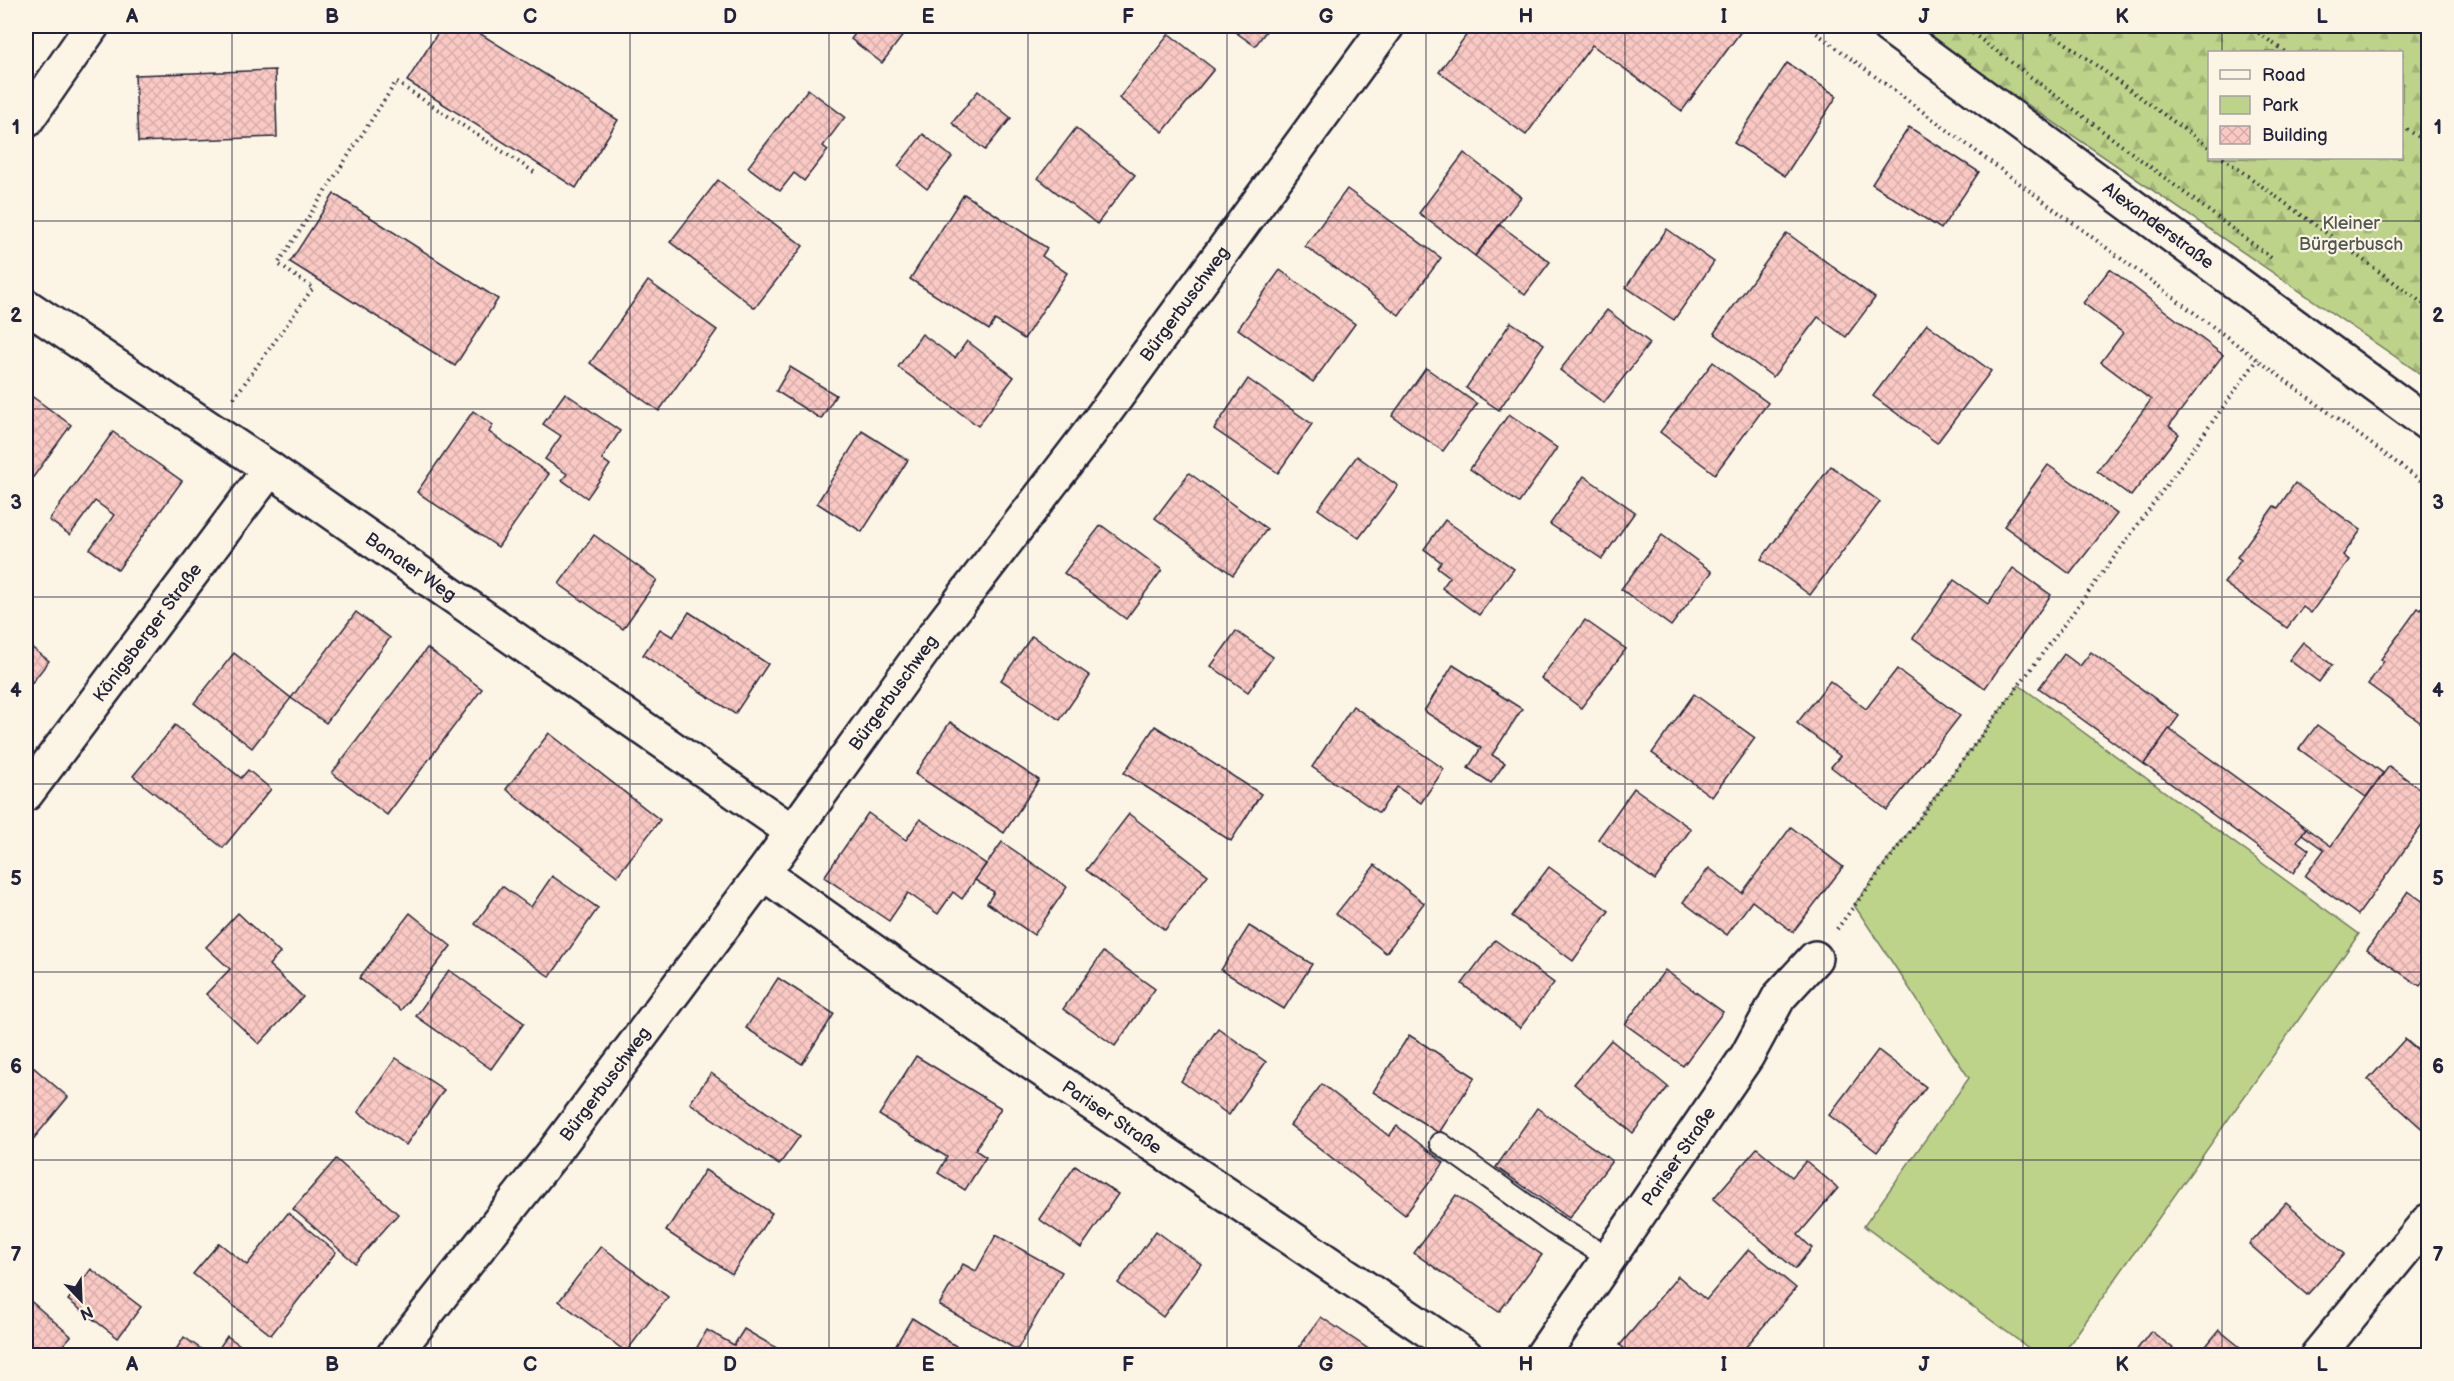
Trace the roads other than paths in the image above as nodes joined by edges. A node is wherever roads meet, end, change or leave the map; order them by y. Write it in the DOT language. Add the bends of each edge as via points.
graph roads {
  1 [pos="92,26"];
  2 [pos="1387,26"];
  3 [pos="1888,26"];
  4 [pos="26,121"];
  5 [pos="26,306"];
  6 [pos="2428,424"];
  7 [pos="270,469"];
  8 [pos="26,794"];
  9 [pos="793,832"];
  10 [pos="763,873"];
  11 [pos="1815,958"];
  12 [pos="1440,1143"];
  13 [pos="2428,1221"];
  14 [pos="1610,1258"];
  15 [pos="1449,1351"];
  16 [pos="393,1356"];
  17 [pos="1542,1356"];
  18 [pos="2317,1356"];
  1 -- 4 [label="street"];
  2 -- 9 [label="street, Bürgerbuschweg"];
  3 -- 6 [label="street, Alexanderstraße"];
  5 -- 7 [label="street, Banater Weg"];
  7 -- 8 [label="street, Königsberger Straße"];
  7 -- 9 [label="street, Banater Weg"];
  9 -- 10 [label="street, Bürgerbuschweg"];
  10 -- 15 [label="street, Pariser Straße"];
  10 -- 16 [label="street, Bürgerbuschweg" via="554,1152"];
  11 -- 14 [label="street, Pariser Straße" via="1779,997 1747,1056"];
  12 -- 14 [label="lane" via="1553,1224"];
  13 -- 18 [label="street"];
  14 -- 17 [label="street, Pariser Straße"];
}
